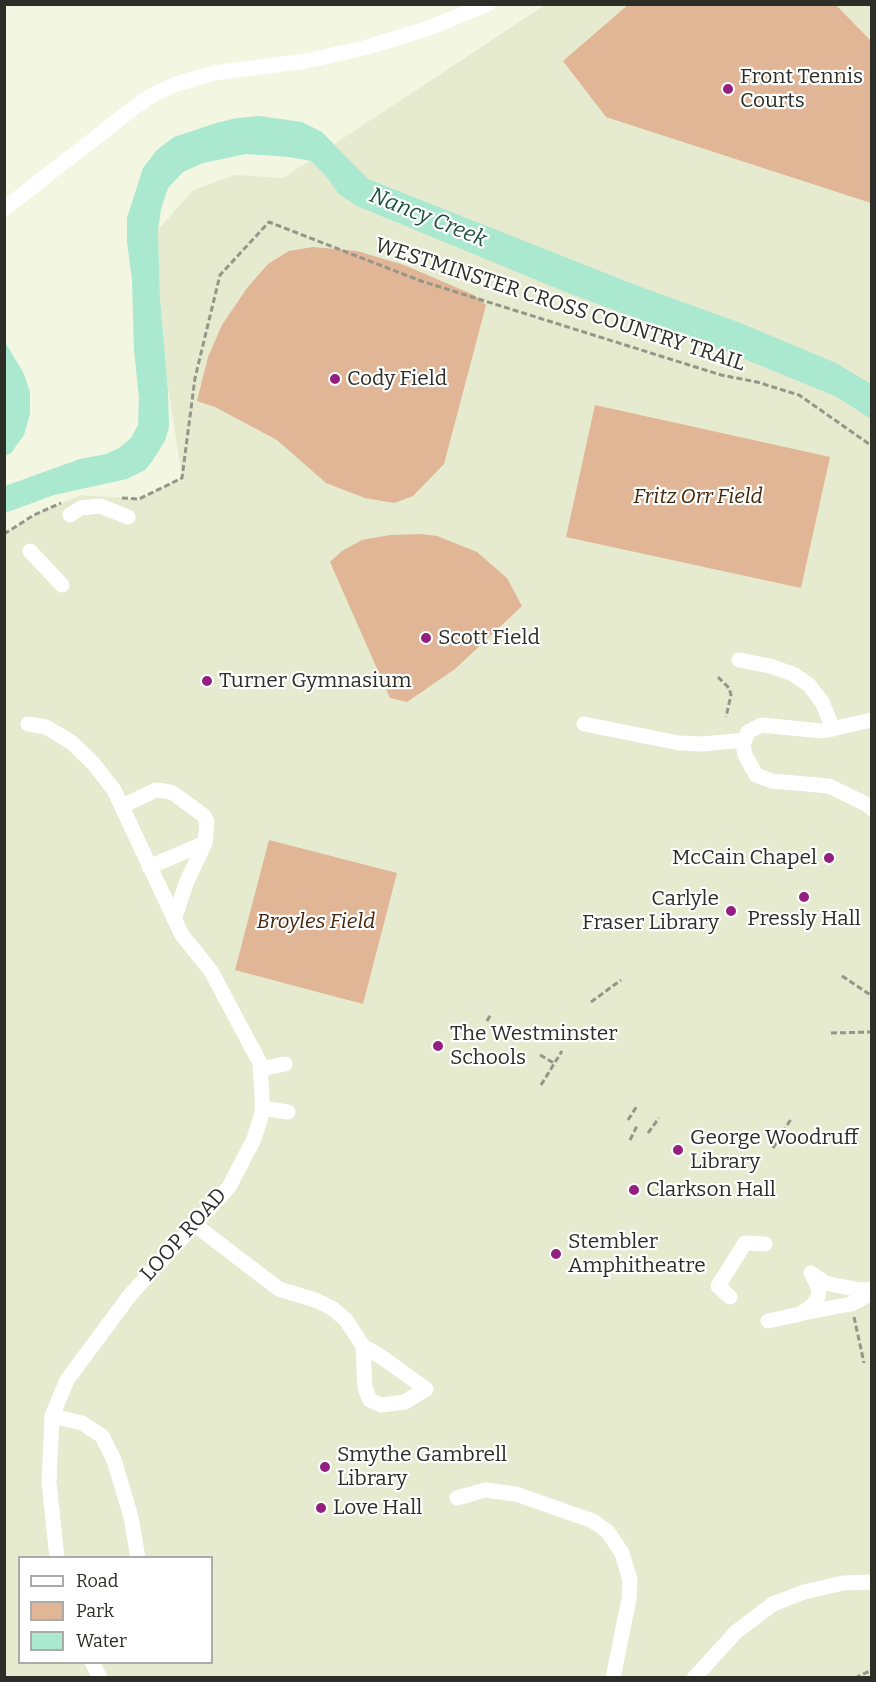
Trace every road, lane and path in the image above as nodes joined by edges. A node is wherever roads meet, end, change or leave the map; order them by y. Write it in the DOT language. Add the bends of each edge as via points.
graph roads {
  1 [pos="488,4"];
  2 [pos="4,209"];
  3 [pos="872,446"];
  4 [pos="116,497"];
  5 [pos="66,509"];
  6 [pos="128,517"];
  7 [pos="4,534"];
  8 [pos="30,550"];
  9 [pos="62,585"];
  10 [pos="739,660"];
  11 [pos="718,677"];
  12 [pos="872,709"];
  13 [pos="726,717"];
  14 [pos="872,720"];
  15 [pos="28,724"];
  16 [pos="584,724"];
  17 [pos="837,728"];
  18 [pos="745,740"];
  19 [pos="122,806"];
  20 [pos="872,809"];
  21 [pos="205,843"];
  22 [pos="149,867"];
  23 [pos="174,919"];
  24 [pos="842,976"];
  25 [pos="621,980"];
  26 [pos="872,996"];
  27 [pos="591,1002"];
  28 [pos="491,1014"];
  29 [pos="487,1021"];
  30 [pos="872,1032"];
  31 [pos="831,1033"];
  32 [pos="562,1051"];
  33 [pos="540,1055"];
  34 [pos="285,1064"];
  35 [pos="554,1064"];
  36 [pos="261,1069"];
  37 [pos="541,1085"];
  38 [pos="637,1106"];
  39 [pos="262,1108"];
  40 [pos="288,1112"];
  41 [pos="658,1118"];
  42 [pos="791,1119"];
  43 [pos="628,1120"];
  44 [pos="638,1126"];
  45 [pos="648,1133"];
  46 [pos="630,1140"];
  47 [pos="773,1148"];
  48 [pos="195,1225"];
  49 [pos="765,1244"];
  50 [pos="872,1291"];
  51 [pos="730,1297"];
  52 [pos="800,1314"];
  53 [pos="854,1315"];
  54 [pos="768,1321"];
  55 [pos="363,1346"];
  56 [pos="864,1362"];
  57 [pos="52,1416"];
  58 [pos="456,1498"];
  59 [pos="57,1556"];
  60 [pos="138,1556"];
  61 [pos="872,1582"];
  62 [pos="872,1670"];
  63 [pos="613,1677"];
  64 [pos="694,1677"];
  65 [pos="855,1677"];
  1 -- 2 [label="street" via="364,48 306,61 214,73 176,84 135,107"];
  3 -- 4 [label="path, WESTMINSTER CROSS COUNTRY TRAIL" via="789,392 721,375 421,282 269,222 220,274 195,378 182,478 139,499"];
  5 -- 6 [label="street" via="100,506"];
  5 -- 7 [label="path" via="34,514"];
  8 -- 9 [label="street"];
  10 -- 17 [label="street" via="793,674 809,685"];
  11 -- 13 [label="path" via="729,688"];
  12 -- 17 [label="street"];
  14 -- 17 [label="street"];
  15 -- 19 [label="street, LOOP ROAD" via="46,727 71,742 93,763"];
  16 -- 18 [label="street" via="679,743"];
  17 -- 18 [label="street" via="822,731 761,725 747,732"];
  18 -- 20 [label="street" via="745,755 756,775 772,781 829,786"];
  19 -- 21 [label="street" via="156,790 172,793 203,815 207,822"];
  19 -- 22 [label="street, LOOP ROAD"];
  21 -- 22 [label="street"];
  21 -- 23 [label="street"];
  22 -- 23 [label="street, LOOP ROAD"];
  23 -- 36 [label="street, LOOP ROAD" via="210,971"];
  24 -- 26 [label="path"];
  25 -- 27 [label="path"];
  28 -- 29 [label="path"];
  30 -- 31 [label="path"];
  32 -- 35 [label="path"];
  33 -- 35 [label="path"];
  34 -- 36 [label="street"];
  35 -- 37 [label="path"];
  36 -- 39 [label="street, LOOP ROAD"];
  38 -- 43 [label="path"];
  39 -- 40 [label="street"];
  39 -- 48 [label="street, LOOP ROAD" via="254,1139 229,1187"];
  41 -- 45 [label="path"];
  42 -- 47 [label="path"];
  44 -- 46 [label="path"];
  48 -- 55 [label="street" via="279,1289 332,1308 346,1320"];
  48 -- 57 [label="street, LOOP ROAD" via="99,1335 67,1380"];
  49 -- 51 [label="street" via="745,1243 718,1286"];
  50 -- 52 [label="street" via="851,1304"];
  50 -- 52 [label="street" via="825,1283 811,1273 819,1289 818,1297"];
  52 -- 54 [label="street"];
  53 -- 56 [label="path"];
  55 -- 55 [label="street" via="364,1388 370,1400 381,1405 405,1402 426,1389"];
  57 -- 59 [label="street, LOOP ROAD" via="50,1482"];
  57 -- 60 [label="street" via="82,1423 102,1436 114,1460"];
  58 -- 63 [label="street" via="485,1490 516,1494 593,1521 608,1532 622,1553 630,1580"];
  61 -- 64 [label="street" via="843,1583 773,1604 736,1632"];
  62 -- 65 [label="path"];
}
